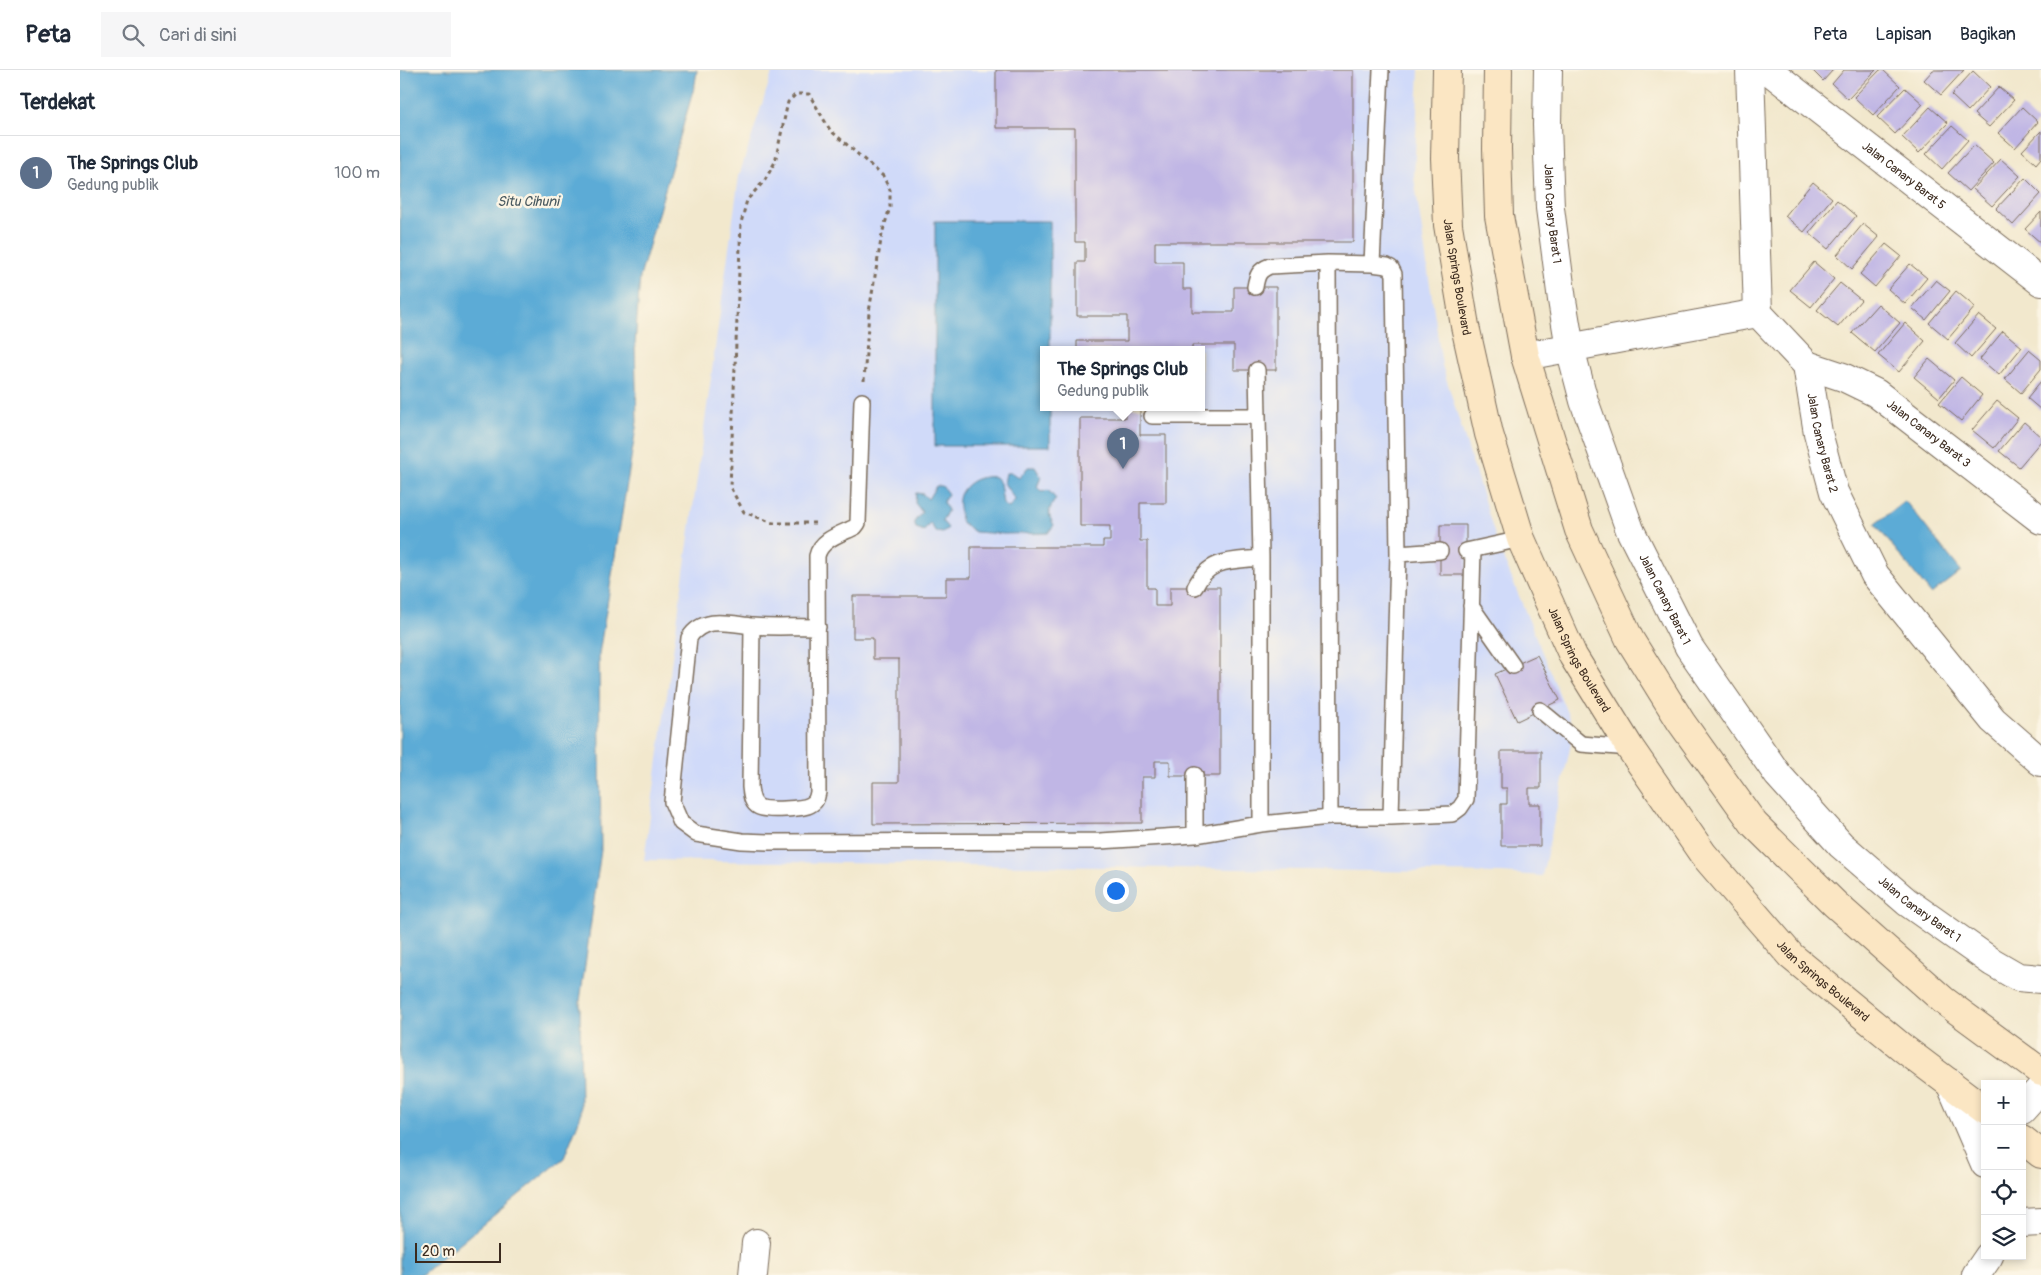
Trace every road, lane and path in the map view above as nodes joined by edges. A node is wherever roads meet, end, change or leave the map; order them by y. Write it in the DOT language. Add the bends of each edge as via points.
graph roads {
  1 [pos="1381,70"];
  2 [pos="1446,70"];
  3 [pos="1498,70"];
  4 [pos="1548,70"];
  5 [pos="1750,70"];
  6 [pos="1768,70"];
  7 [pos="1328,263"];
  8 [pos="1372,264"];
  9 [pos="2041,282"];
  10 [pos="1255,286"];
  11 [pos="1758,313"];
  12 [pos="1570,348"];
  13 [pos="1524,356"];
  14 [pos="1806,365"];
  15 [pos="1257,370"];
  16 [pos="862,401"];
  17 [pos="1152,416"];
  18 [pos="1257,416"];
  19 [pos="2041,520"];
  20 [pos="858,523"];
  21 [pos="1521,539"];
  22 [pos="1440,551"];
  23 [pos="1398,554"];
  24 [pos="1261,558"];
  25 [pos="1195,587"];
  26 [pos="1472,606"];
  27 [pos="752,626"];
  28 [pos="818,627"];
  29 [pos="1513,666"];
  30 [pos="1540,710"];
  31 [pos="1630,748"];
  32 [pos="2041,762"];
  33 [pos="1195,775"];
  34 [pos="1330,818"];
  35 [pos="1391,818"];
  36 [pos="1261,824"];
  37 [pos="1195,836"];
  38 [pos="2041,979"];
  39 [pos="2041,1072"];
  40 [pos="1950,1083"];
  41 [pos="2041,1088"];
  42 [pos="2026,1105"];
  43 [pos="1981,1107"];
  44 [pos="2026,1143"];
  45 [pos="2041,1154"];
  46 [pos="1981,1155"];
  47 [pos="2041,1222"];
  48 [pos="2026,1223"];
  49 [pos="756,1243"];
  50 [pos="1986,1260"];
  51 [pos="753,1275"];
  52 [pos="1976,1275"];
  1 -- 8 [label="lane"];
  2 -- 21 [label="main road, Jalan Springs Boulevard" via="1448,226 1465,326 1487,425"];
  3 -- 13 [label="main road" via="1499,216"];
  4 -- 12 [label="street, Jalan Canary Barat 1" via="1550,208"];
  5 -- 11 [label="street"];
  6 -- 9 [label="street, Jalan Canary Barat 5"];
  7 -- 8 [label="lane"];
  7 -- 10 [label="lane" via="1270,266 1261,269"];
  7 -- 34 [label="lane"];
  8 -- 23 [label="lane" via="1387,266 1394,274"];
  11 -- 12 [label="street"];
  11 -- 14 [label="street"];
  12 -- 13 [label="street"];
  12 -- 38 [label="street, Jalan Canary Barat 1" via="1584,401 1634,538 1690,647 1778,775 1841,845 1908,902 1992,962 2018,977"];
  13 -- 39 [label="main road" via="1579,530 1630,640 1681,722 1754,824 1835,904 1944,1000"];
  14 -- 19 [label="street, Jalan Canary Barat 3" via="1843,376 1876,393"];
  14 -- 32 [label="street, Jalan Canary Barat 2" via="1818,433 1834,492 1875,576 1993,720"];
  15 -- 18 [label="lane"];
  16 -- 20 [label="lane"];
  16 -- 20 [label="path" via="869,312 882,234 890,208 890,190 883,176 830,130 808,94 796,94 788,102 775,162 765,180 747,200 741,223 730,487 744,512 773,523"];
  17 -- 18 [label="lane"];
  18 -- 24 [label="lane"];
  20 -- 28 [label="lane" via="818,549"];
  21 -- 26 [label="lane" via="1470,551"];
  21 -- 31 [label="main road, Jalan Springs Boulevard" via="1573,656"];
  22 -- 23 [label="lane"];
  23 -- 35 [label="lane"];
  24 -- 25 [label="lane" via="1216,565 1199,578"];
  24 -- 36 [label="lane"];
  26 -- 29 [label="lane"];
  26 -- 35 [label="lane" via="1466,798 1452,814"];
  27 -- 28 [label="lane"];
  27 -- 28 [label="lane" via="750,787 752,801 760,808 796,808 816,801"];
  27 -- 37 [label="lane" via="714,623 701,626 689,638 672,802 681,823 696,834 742,841 818,843 1100,841"];
  30 -- 31 [label="lane" via="1581,744"];
  31 -- 40 [label="main road, Jalan Springs Boulevard" via="1703,854 1791,956"];
  33 -- 37 [label="lane"];
  34 -- 35 [label="lane"];
  34 -- 36 [label="lane"];
  36 -- 37 [label="lane"];
  40 -- 43 [label="main road, Jalan Springs Boulevard"];
  40 -- 46 [label="street"];
  41 -- 42 [label="street"];
  44 -- 45 [label="main road"];
  47 -- 48 [label="street"];
  49 -- 51 [label="street"];
  50 -- 52 [label="street"];
}
